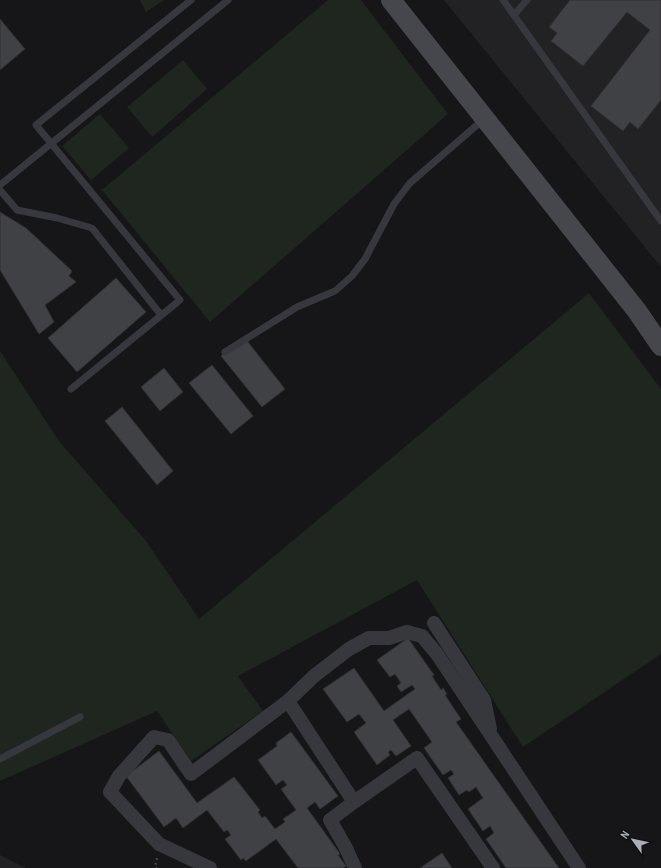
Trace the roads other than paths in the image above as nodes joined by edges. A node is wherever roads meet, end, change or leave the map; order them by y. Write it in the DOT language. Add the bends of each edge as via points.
graph roads {
  1 [pos="191,0"];
  2 [pos="228,0"];
  3 [pos="391,0"];
  4 [pos="503,0"];
  5 [pos="526,0"];
  6 [pos="514,15"];
  7 [pos="485,119"];
  8 [pos="51,144"];
  9 [pos="0,185"];
  10 [pos="0,190"];
  11 [pos="661,221"];
  12 [pos="161,315"];
  13 [pos="661,346"];
  14 [pos="225,352"];
  15 [pos="71,389"];
  16 [pos="434,622"];
  17 [pos="288,701"];
  18 [pos="80,717"];
  19 [pos="492,737"];
  20 [pos="0,759"];
  21 [pos="354,802"];
  22 [pos="210,868"];
  23 [pos="355,868"];
  24 [pos="493,868"];
  25 [pos="579,868"];
  1 -- 8 [label="lane" via="36,125"];
  2 -- 8 [label="lane"];
  3 -- 7 [label="street"];
  4 -- 6 [label="lane"];
  5 -- 6 [label="lane"];
  6 -- 11 [label="lane"];
  7 -- 13 [label="street" via="637,311"];
  7 -- 14 [label="lane" via="410,183 394,204 365,258 352,276 335,291 297,307"];
  8 -- 9 [label="lane"];
  8 -- 12 [label="lane" via="180,300"];
  10 -- 12 [label="lane" via="17,210 92,228"];
  12 -- 15 [label="lane"];
  16 -- 19 [label="street" via="484,700"];
  17 -- 19 [label="street" via="314,676 350,649 369,638 389,638 407,632 422,636 437,654"];
  17 -- 21 [label="street"];
  17 -- 22 [label="street" via="190,774 168,740 154,737 119,776 110,792 160,844"];
  18 -- 20 [label="lane"];
  19 -- 25 [label="street"];
  21 -- 23 [label="street" via="330,820"];
  21 -- 24 [label="street" via="417,758"];
}
